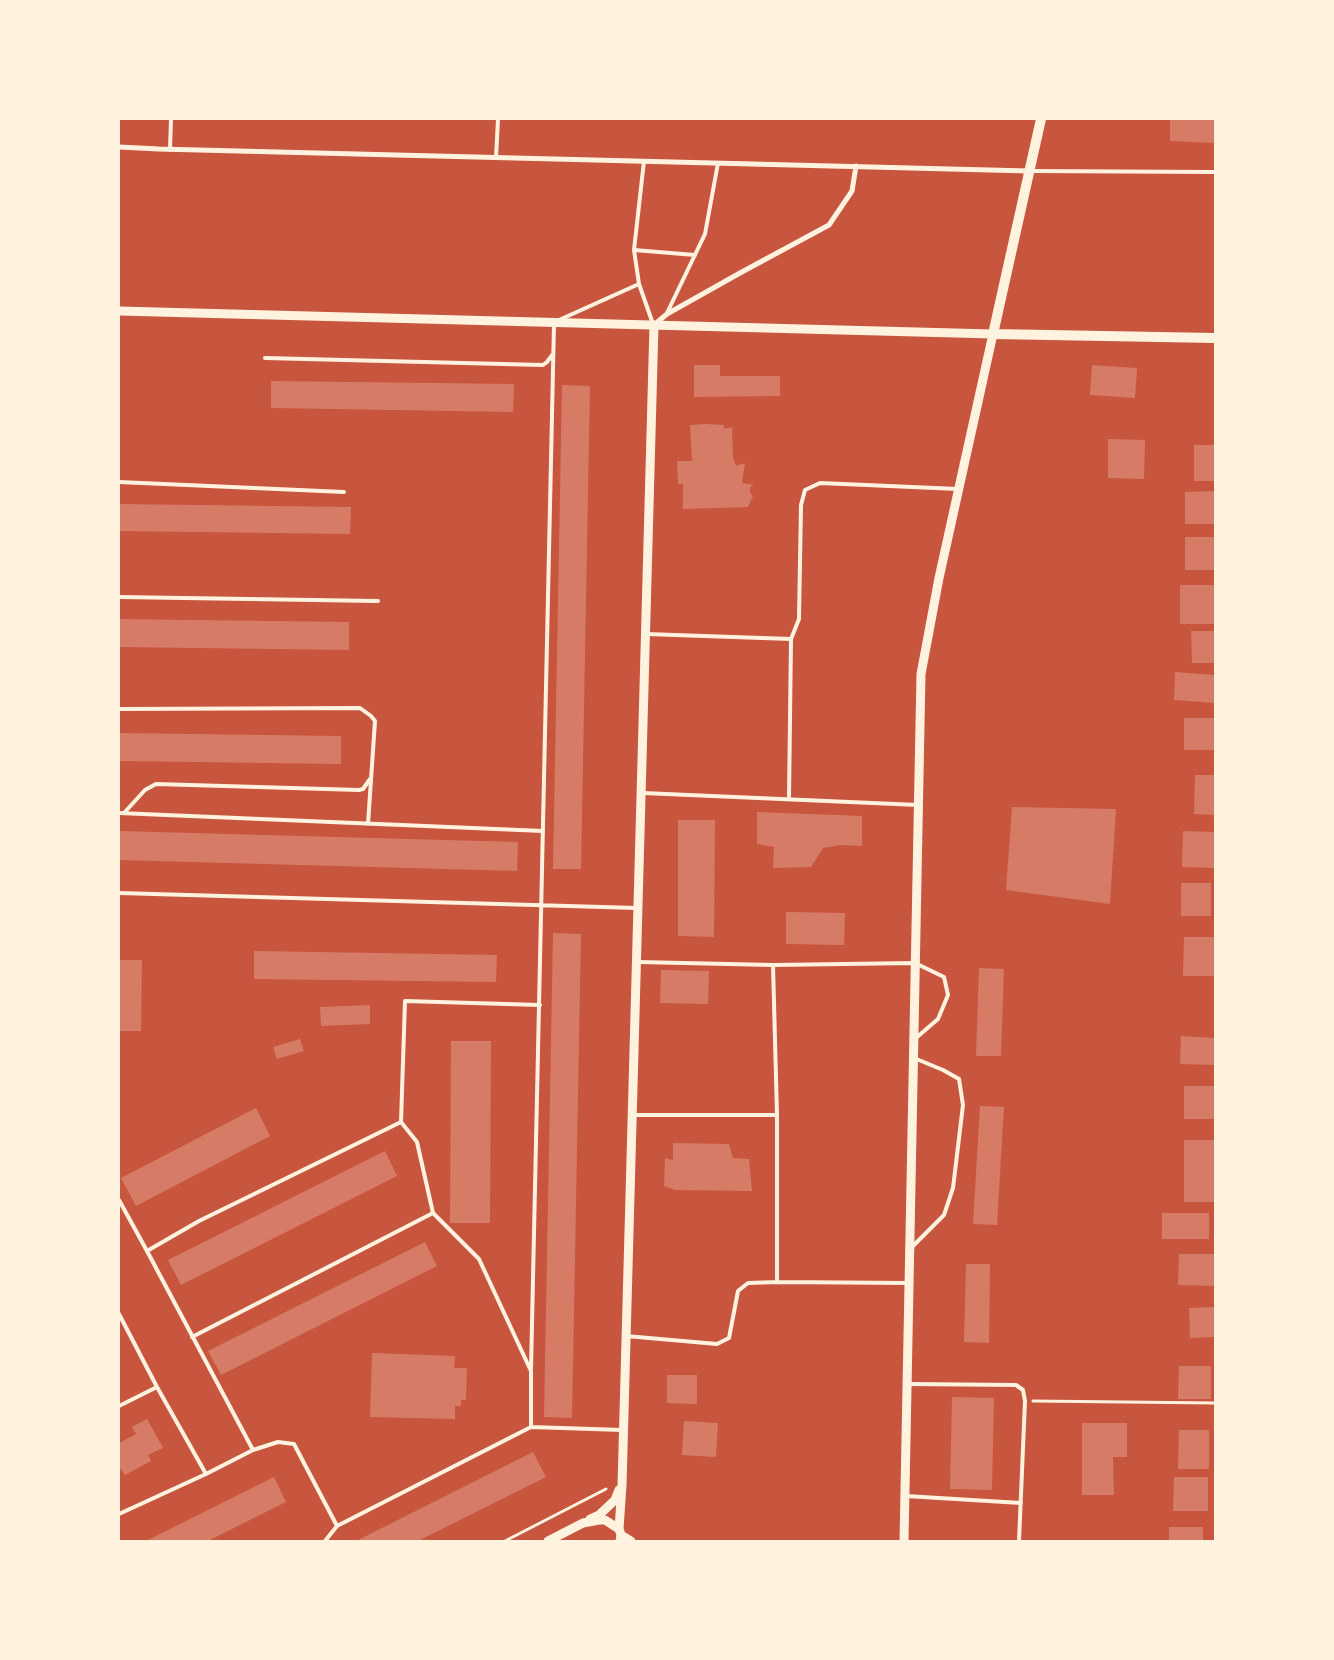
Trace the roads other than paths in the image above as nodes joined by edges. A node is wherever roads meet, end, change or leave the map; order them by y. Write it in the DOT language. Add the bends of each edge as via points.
graph roads {
  1 [pos="171,119"];
  2 [pos="498,119"];
  3 [pos="1041,119"];
  4 [pos="119,147"];
  5 [pos="170,150"];
  6 [pos="496,158"];
  7 [pos="644,161"];
  8 [pos="718,163"];
  9 [pos="856,166"];
  10 [pos="1030,171"];
  11 [pos="1215,172"];
  12 [pos="634,250"];
  13 [pos="695,255"];
  14 [pos="639,284"];
  15 [pos="119,311"];
  16 [pos="667,314"];
  17 [pos="554,322"];
  18 [pos="654,325"];
  19 [pos="993,334"];
  20 [pos="1215,338"];
  21 [pos="554,352"];
  22 [pos="264,358"];
  23 [pos="119,482"];
  24 [pos="958,489"];
  25 [pos="344,492"];
  26 [pos="119,597"];
  27 [pos="378,601"];
  28 [pos="645,634"];
  29 [pos="791,640"];
  30 [pos="119,709"];
  31 [pos="371,777"];
  32 [pos="640,792"];
  33 [pos="789,798"];
  34 [pos="918,805"];
  35 [pos="121,813"];
  36 [pos="368,824"];
  37 [pos="543,831"];
  38 [pos="119,893"];
  39 [pos="542,905"];
  40 [pos="637,908"];
  41 [pos="636,962"];
  42 [pos="915,963"];
  43 [pos="773,964"];
  44 [pos="540,1005"];
  45 [pos="914,1039"];
  46 [pos="914,1058"];
  47 [pos="632,1115"];
  48 [pos="777,1115"];
  49 [pos="402,1122"];
  50 [pos="119,1200"];
  51 [pos="432,1213"];
  52 [pos="910,1250"];
  53 [pos="147,1251"];
  54 [pos="777,1282"];
  55 [pos="909,1283"];
  56 [pos="119,1314"];
  57 [pos="626,1336"];
  58 [pos="192,1337"];
  59 [pos="531,1372"];
  60 [pos="907,1384"];
  61 [pos="157,1387"];
  62 [pos="119,1406"];
  63 [pos="531,1427"];
  64 [pos="623,1430"];
  65 [pos="253,1450"];
  66 [pos="206,1474"];
  67 [pos="622,1483"];
  68 [pos="905,1496"];
  69 [pos="1021,1503"];
  70 [pos="119,1514"];
  71 [pos="583,1523"];
  72 [pos="337,1526"];
  73 [pos="620,1535"];
  74 [pos="326,1541"];
  75 [pos="548,1541"];
  76 [pos="631,1541"];
  77 [pos="904,1541"];
  78 [pos="1019,1541"];
  1 -- 5 [label="lane"];
  2 -- 6 [label="lane"];
  3 -- 10 [label="main road"];
  4 -- 5 [label="street"];
  5 -- 6 [label="street"];
  6 -- 7 [label="street"];
  7 -- 8 [label="street"];
  7 -- 12 [label="lane"];
  8 -- 9 [label="street"];
  8 -- 13 [label="lane" via="705,234"];
  9 -- 10 [label="street"];
  9 -- 16 [label="street" via="852,191 829,226"];
  10 -- 11 [label="lane"];
  10 -- 19 [label="main road"];
  12 -- 13 [label="lane"];
  12 -- 14 [label="lane"];
  13 -- 16 [label="lane"];
  14 -- 17 [label="lane"];
  14 -- 18 [label="lane"];
  15 -- 17 [label="street"];
  16 -- 18 [label="street"];
  17 -- 18 [label="street"];
  17 -- 21 [label="lane"];
  18 -- 19 [label="street"];
  18 -- 28 [label="street"];
  19 -- 20 [label="main road"];
  19 -- 24 [label="street"];
  21 -- 22 [label="lane" via="543,365"];
  21 -- 37 [label="lane"];
  23 -- 25 [label="lane"];
  24 -- 29 [label="lane" via="820,483 805,490 801,506 799,619"];
  24 -- 34 [label="street" via="921,674"];
  26 -- 27 [label="lane"];
  28 -- 29 [label="lane"];
  28 -- 32 [label="street"];
  29 -- 33 [label="lane"];
  30 -- 31 [label="lane" via="360,708 375,720"];
  31 -- 35 [label="lane" via="360,790 156,784"];
  31 -- 36 [label="lane"];
  32 -- 33 [label="lane"];
  32 -- 40 [label="street"];
  33 -- 34 [label="lane"];
  34 -- 42 [label="street"];
  35 -- 36 [label="lane"];
  36 -- 37 [label="lane"];
  37 -- 39 [label="lane"];
  38 -- 39 [label="lane"];
  39 -- 40 [label="lane"];
  39 -- 44 [label="lane"];
  40 -- 41 [label="street"];
  41 -- 43 [label="lane"];
  41 -- 47 [label="street"];
  42 -- 43 [label="lane"];
  42 -- 45 [label="street"];
  42 -- 45 [label="lane" via="944,977 948,994 938,1019"];
  43 -- 48 [label="lane"];
  44 -- 49 [label="lane" via="405,1001"];
  44 -- 59 [label="lane"];
  45 -- 46 [label="street"];
  46 -- 52 [label="street"];
  46 -- 52 [label="lane" via="959,1079 963,1104 953,1188 944,1215"];
  47 -- 48 [label="lane"];
  47 -- 57 [label="street"];
  48 -- 54 [label="lane"];
  49 -- 51 [label="lane" via="417,1142"];
  49 -- 53 [label="lane" via="199,1221"];
  50 -- 53 [label="lane"];
  51 -- 58 [label="lane"];
  51 -- 59 [label="lane" via="479,1259"];
  52 -- 55 [label="street"];
  53 -- 58 [label="lane"];
  54 -- 55 [label="lane"];
  54 -- 57 [label="lane" via="748,1283 738,1291 729,1338 717,1344"];
  55 -- 60 [label="street"];
  56 -- 61 [label="lane"];
  57 -- 64 [label="street"];
  58 -- 65 [label="lane"];
  59 -- 63 [label="lane"];
  60 -- 68 [label="street"];
  60 -- 69 [label="lane" via="1016,1385 1023,1390"];
  61 -- 62 [label="lane"];
  61 -- 66 [label="lane"];
  63 -- 64 [label="lane"];
  63 -- 72 [label="lane"];
  64 -- 67 [label="street"];
  65 -- 66 [label="lane"];
  65 -- 72 [label="lane" via="278,1442 294,1444"];
  66 -- 70 [label="lane"];
  67 -- 71 [label="street" via="615,1500 599,1515"];
  67 -- 73 [label="street"];
  68 -- 69 [label="lane"];
  68 -- 77 [label="street"];
  69 -- 78 [label="lane"];
  71 -- 73 [label="street" via="605,1520"];
  71 -- 75 [label="street"];
  72 -- 74 [label="lane"];
  73 -- 76 [label="street"];
}
